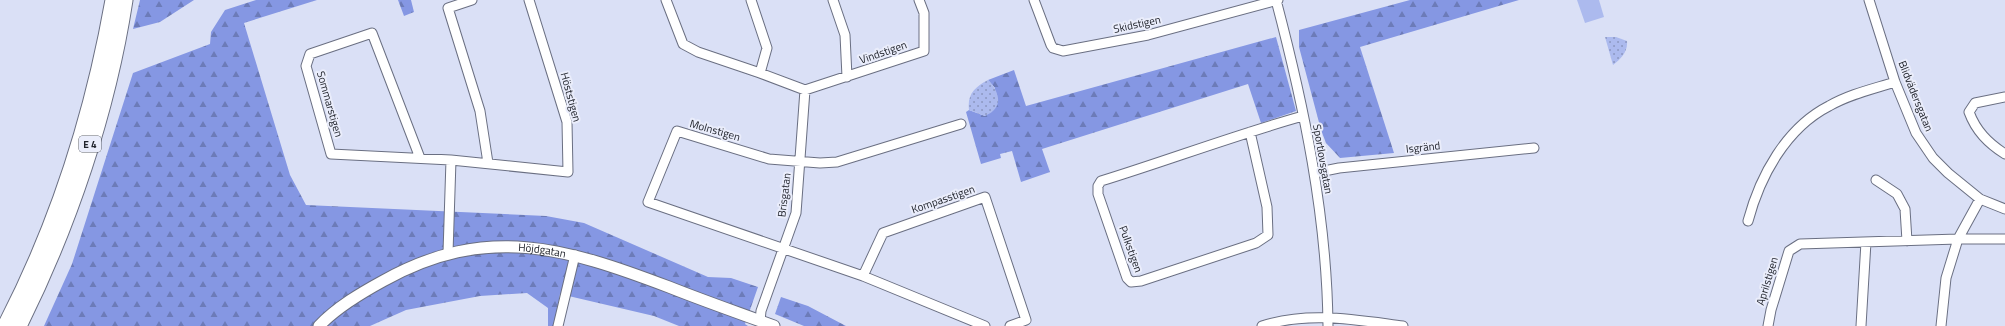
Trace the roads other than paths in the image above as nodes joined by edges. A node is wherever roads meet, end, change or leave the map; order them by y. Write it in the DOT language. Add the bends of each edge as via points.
graph roads {
  1 [pos="113,0"];
  2 [pos="125,0"];
  3 [pos="472,0"];
  4 [pos="529,0"];
  5 [pos="666,0"];
  6 [pos="751,0"];
  7 [pos="834,0"];
  8 [pos="919,0"];
  9 [pos="1034,0"];
  10 [pos="1277,0"];
  11 [pos="1869,0"];
  12 [pos="760,73"];
  13 [pos="847,77"];
  14 [pos="1895,82"];
  15 [pos="805,90"];
  16 [pos="2005,97"];
  17 [pos="1303,116"];
  18 [pos="960,124"];
  19 [pos="1250,132"];
  20 [pos="1534,148"];
  21 [pos="2005,154"];
  22 [pos="420,158"];
  23 [pos="451,160"];
  24 [pos="800,161"];
  25 [pos="488,163"];
  26 [pos="1314,173"];
  27 [pos="1876,180"];
  28 [pos="1980,200"];
  29 [pos="2005,209"];
  30 [pos="1748,221"];
  31 [pos="1958,238"];
  32 [pos="2005,239"];
  33 [pos="1907,241"];
  34 [pos="1866,242"];
  35 [pos="783,250"];
  36 [pos="448,253"];
  37 [pos="575,255"];
  38 [pos="863,276"];
  39 [pos="760,321"];
  40 [pos="1328,321"];
  41 [pos="1278,324"];
  42 [pos="5,326"];
  43 [pos="19,326"];
  44 [pos="319,326"];
  45 [pos="558,326"];
  46 [pos="774,326"];
  47 [pos="985,326"];
  48 [pos="1010,326"];
  49 [pos="1262,326"];
  50 [pos="1403,326"];
  51 [pos="1768,326"];
  52 [pos="1861,326"];
  53 [pos="1940,326"];
  1 -- 42 [label="highway, E 4" via="98,76 80,141 48,234"];
  2 -- 43 [label="highway, E 4" via="109,79 75,195"];
  3 -- 25 [label="street" via="448,8 480,110"];
  4 -- 25 [label="street, Höststigen" via="567,122 568,172"];
  5 -- 12 [label="street" via="683,44 698,52"];
  6 -- 12 [label="street" via="767,48"];
  7 -- 13 [label="street, Vindstigen" via="845,35"];
  8 -- 13 [label="street, Vindstigen" via="924,13 924,50"];
  9 -- 10 [label="street, Skidstigen" via="1051,46 1063,51 1148,35"];
  10 -- 17 [label="street, Sportlovsgatan"];
  11 -- 14 [label="street, Blidvädersgatan"];
  12 -- 15 [label="street"];
  13 -- 15 [label="street, Vindstigen"];
  14 -- 28 [label="street, Blidvädersgatan" via="1916,133 1933,158"];
  14 -- 30 [label="street" via="1828,106 1794,133 1766,173 1753,199"];
  15 -- 24 [label="street, Brisgatan"];
  16 -- 21 [label="street" via="1975,103 1969,112 1973,124 1990,145"];
  17 -- 19 [label="street, Pulkstigen"];
  17 -- 26 [label="street, Sportlovsgatan"];
  18 -- 24 [label="street, Molnstigen" via="837,162"];
  19 -- 19 [label="street, Pulkstigen" via="1101,181 1098,194 1127,278 1131,282 1141,281 1256,243 1268,235 1267,207"];
  20 -- 26 [label="street, Isgränd" via="1339,168"];
  22 -- 22 [label="street, Sommarstigen" via="372,33 310,54 306,66 331,154"];
  22 -- 23 [label="street, Sommarstigen"];
  23 -- 25 [label="street, Höststigen"];
  23 -- 36 [label="street"];
  24 -- 35 [label="street, Brisgatan" via="796,213"];
  24 -- 35 [label="street, Molnstigen" via="769,159 677,131 648,202"];
  26 -- 40 [label="street, Sportlovsgatan" via="1325,261"];
  27 -- 33 [label="street" via="1897,194 1905,209"];
  28 -- 29 [label="street, Blidvädersgatan"];
  28 -- 31 [label="street"];
  31 -- 32 [label="street, Aprilstigen"];
  31 -- 33 [label="street, Aprilstigen"];
  31 -- 53 [label="street" via="1946,278"];
  33 -- 34 [label="street, Aprilstigen"];
  34 -- 51 [label="street, Aprilstigen" via="1800,244 1789,251"];
  34 -- 52 [label="street"];
  35 -- 38 [label="street"];
  35 -- 39 [label="street, Brisgatan" via="761,311"];
  36 -- 37 [label="street, Höjdgatan" via="473,248 523,246"];
  36 -- 44 [label="street, Höjdgatan" via="421,262 370,288"];
  37 -- 39 [label="street, Höjdgatan"];
  37 -- 45 [label="street"];
  38 -- 47 [label="street"];
  38 -- 48 [label="street, Kompasstigen" via="883,233 985,197 1026,320"];
  39 -- 46 [label="street, Höjdgatan"];
  40 -- 41 [label="street"];
  40 -- 50 [label="street"];
  41 -- 49 [label="street"];
}
